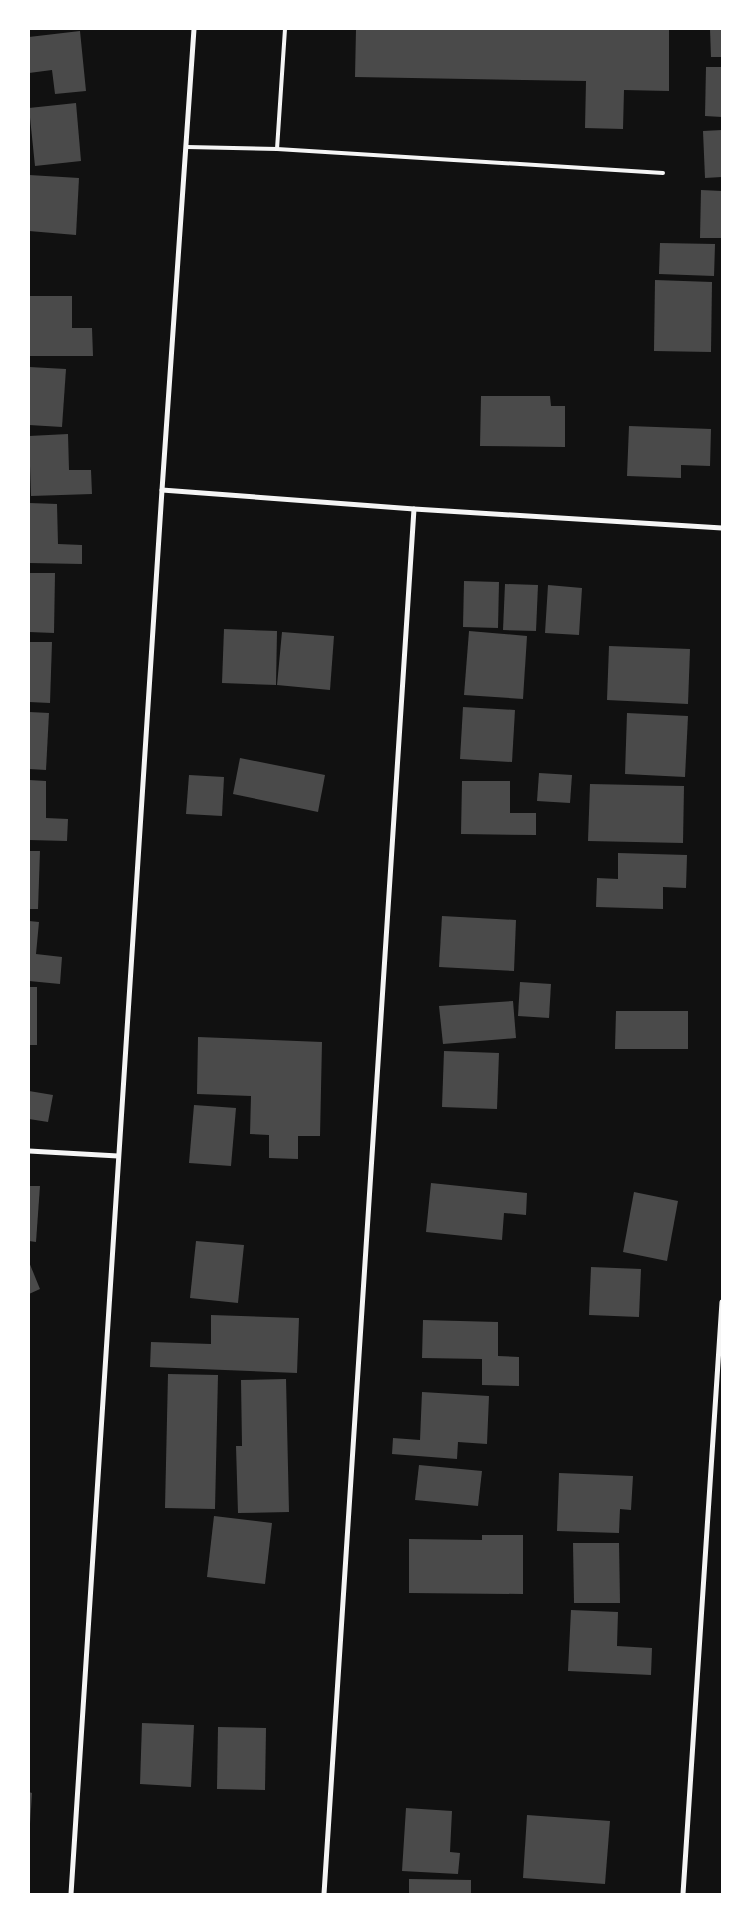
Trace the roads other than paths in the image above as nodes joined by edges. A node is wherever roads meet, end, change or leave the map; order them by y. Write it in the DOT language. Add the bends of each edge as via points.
graph roads {
  1 [pos="194,29"];
  2 [pos="285,29"];
  3 [pos="187,146"];
  4 [pos="277,149"];
  5 [pos="663,173"];
  6 [pos="162,490"];
  7 [pos="414,509"];
  8 [pos="722,528"];
  9 [pos="29,1151"];
  10 [pos="118,1156"];
  11 [pos="722,1302"];
  12 [pos="71,1894"];
  13 [pos="324,1894"];
  14 [pos="683,1894"];
  1 -- 3 [label="street"];
  2 -- 4 [label="lane"];
  3 -- 4 [label="lane"];
  3 -- 6 [label="street"];
  4 -- 5 [label="lane"];
  6 -- 7 [label="street"];
  6 -- 10 [label="street"];
  7 -- 8 [label="street"];
  7 -- 13 [label="street"];
  9 -- 10 [label="street"];
  10 -- 12 [label="street"];
  11 -- 14 [label="street"];
}
